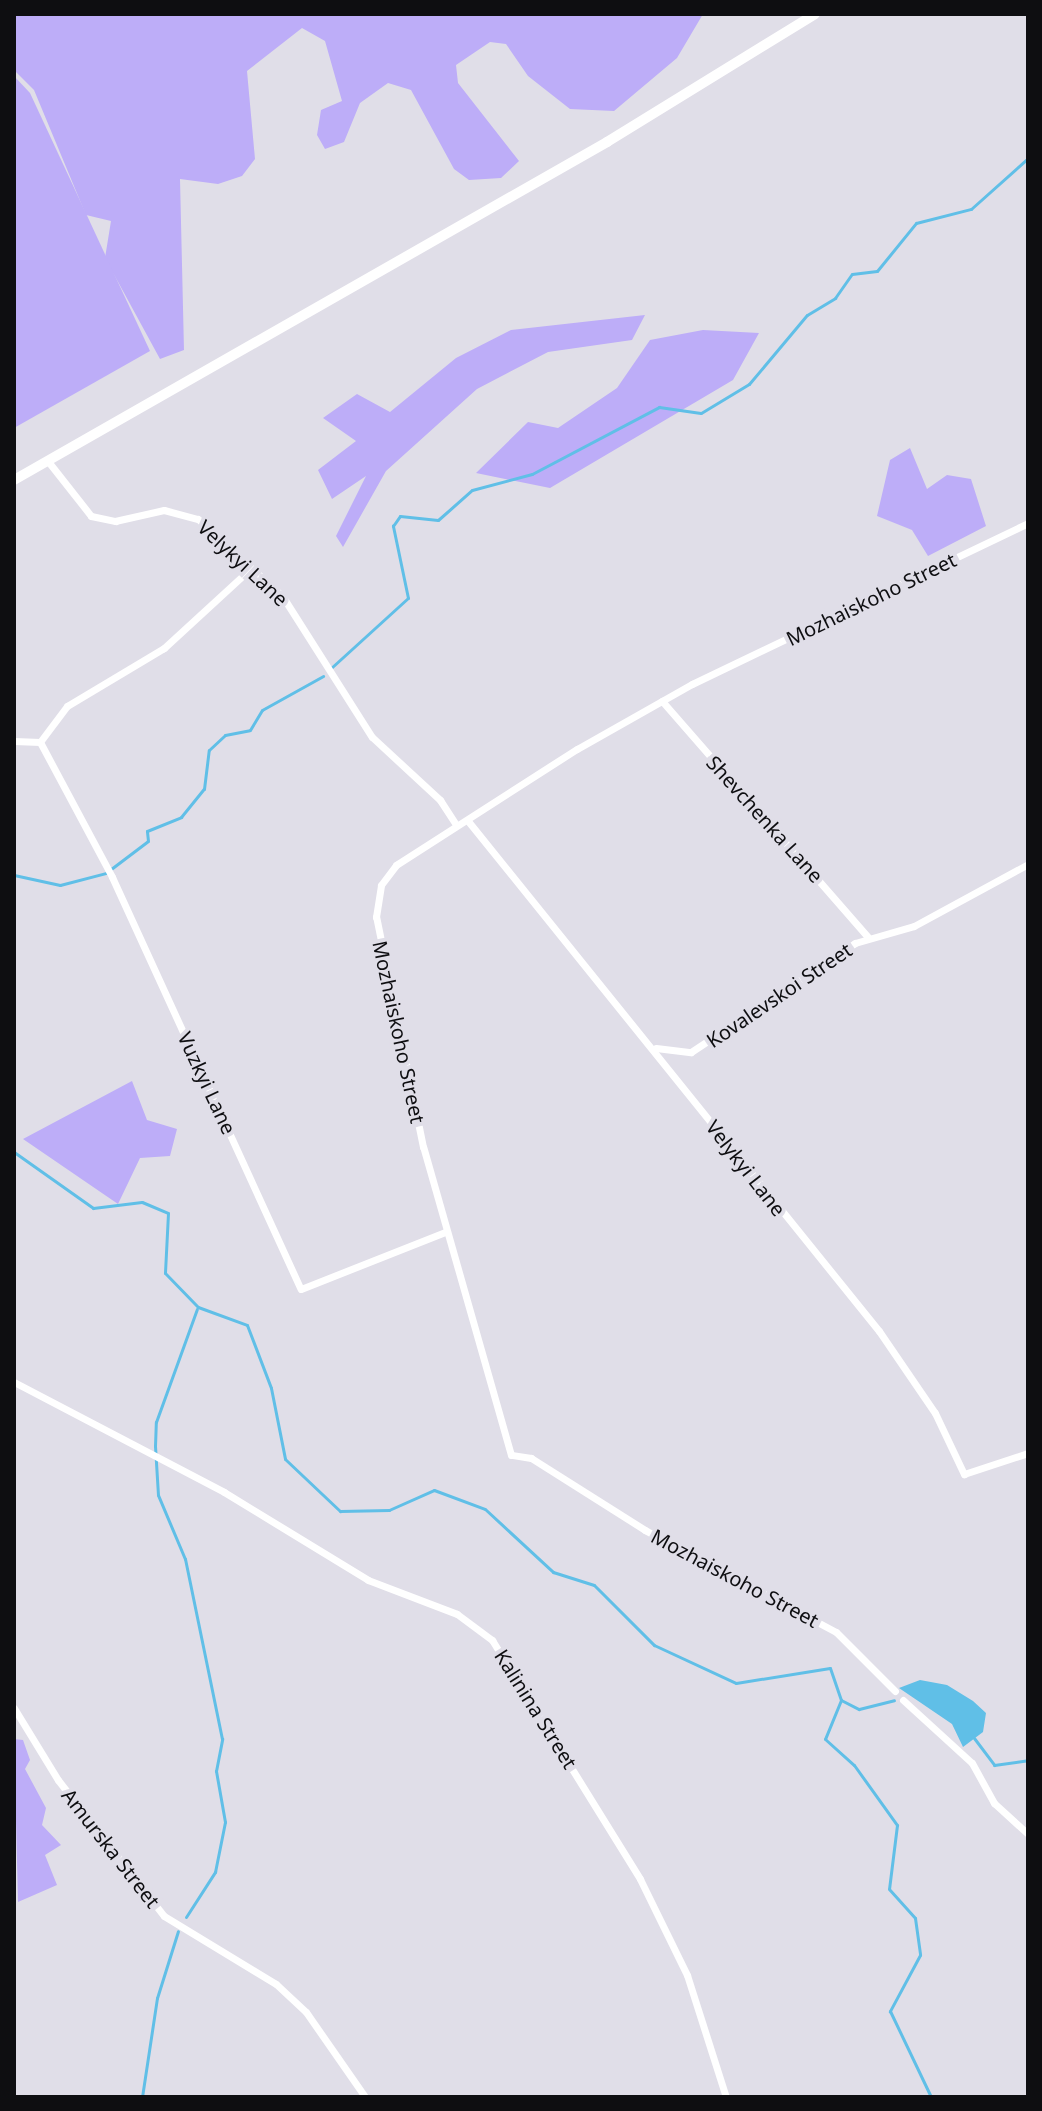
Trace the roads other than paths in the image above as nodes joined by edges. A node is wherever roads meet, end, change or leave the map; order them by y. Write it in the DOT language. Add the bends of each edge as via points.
graph roads {
  1 [pos="815,14"];
  2 [pos="47,460"];
  3 [pos="14,480"];
  4 [pos="1028,523"];
  5 [pos="250,569"];
  6 [pos="662,701"];
  7 [pos="14,741"];
  8 [pos="40,742"];
  9 [pos="468,821"];
  10 [pos="456,825"];
  11 [pos="1028,864"];
  12 [pos="868,937"];
  13 [pos="656,1048"];
  14 [pos="445,1232"];
  15 [pos="14,1382"];
  16 [pos="1028,1453"];
  17 [pos="895,1691"];
  18 [pos="903,1700"];
  19 [pos="14,1708"];
  20 [pos="1028,1834"];
  21 [pos="365,2097"];
  22 [pos="726,2097"];
  1 -- 2 [label="main road" via="633,126"];
  2 -- 3 [label="main road"];
  2 -- 5 [label="street, Velykyi Lane" via="91,516 115,521 164,510 198,519"];
  4 -- 6 [label="street, Mozhaiskoho Street"];
  5 -- 8 [label="street" via="164,648 67,706"];
  5 -- 10 [label="street, Velykyi Lane" via="293,610 372,737 440,800"];
  6 -- 9 [label="street, Mozhaiskoho Street"];
  6 -- 12 [label="street, Shevchenka Lane"];
  7 -- 8 [label="street"];
  8 -- 14 [label="street, Vuzkyi Lane" via="112,877 301,1289"];
  9 -- 10 [label="street, Mozhaiskoho Street"];
  9 -- 13 [label="street, Velykyi Lane"];
  10 -- 14 [label="street, Mozhaiskoho Street" via="396,865 381,885 376,917"];
  11 -- 12 [label="street, Kovalevskoi Street" via="914,926"];
  12 -- 13 [label="street, Kovalevskoi Street" via="706,1045 681,1054"];
  13 -- 16 [label="street, Velykyi Lane" via="879,1331 935,1413 964,1474"];
  14 -- 17 [label="street, Mozhaiskoho Street" via="511,1455 531,1458 645,1530 836,1632"];
  15 -- 22 [label="street, Kalinina Street" via="224,1492 368,1580 457,1614 492,1640 640,1879 687,1975"];
  18 -- 20 [label="street" via="972,1763 994,1803"];
  19 -- 21 [label="street, Amurska Street" via="58,1780 164,1916 276,1984 306,2012"];
}
